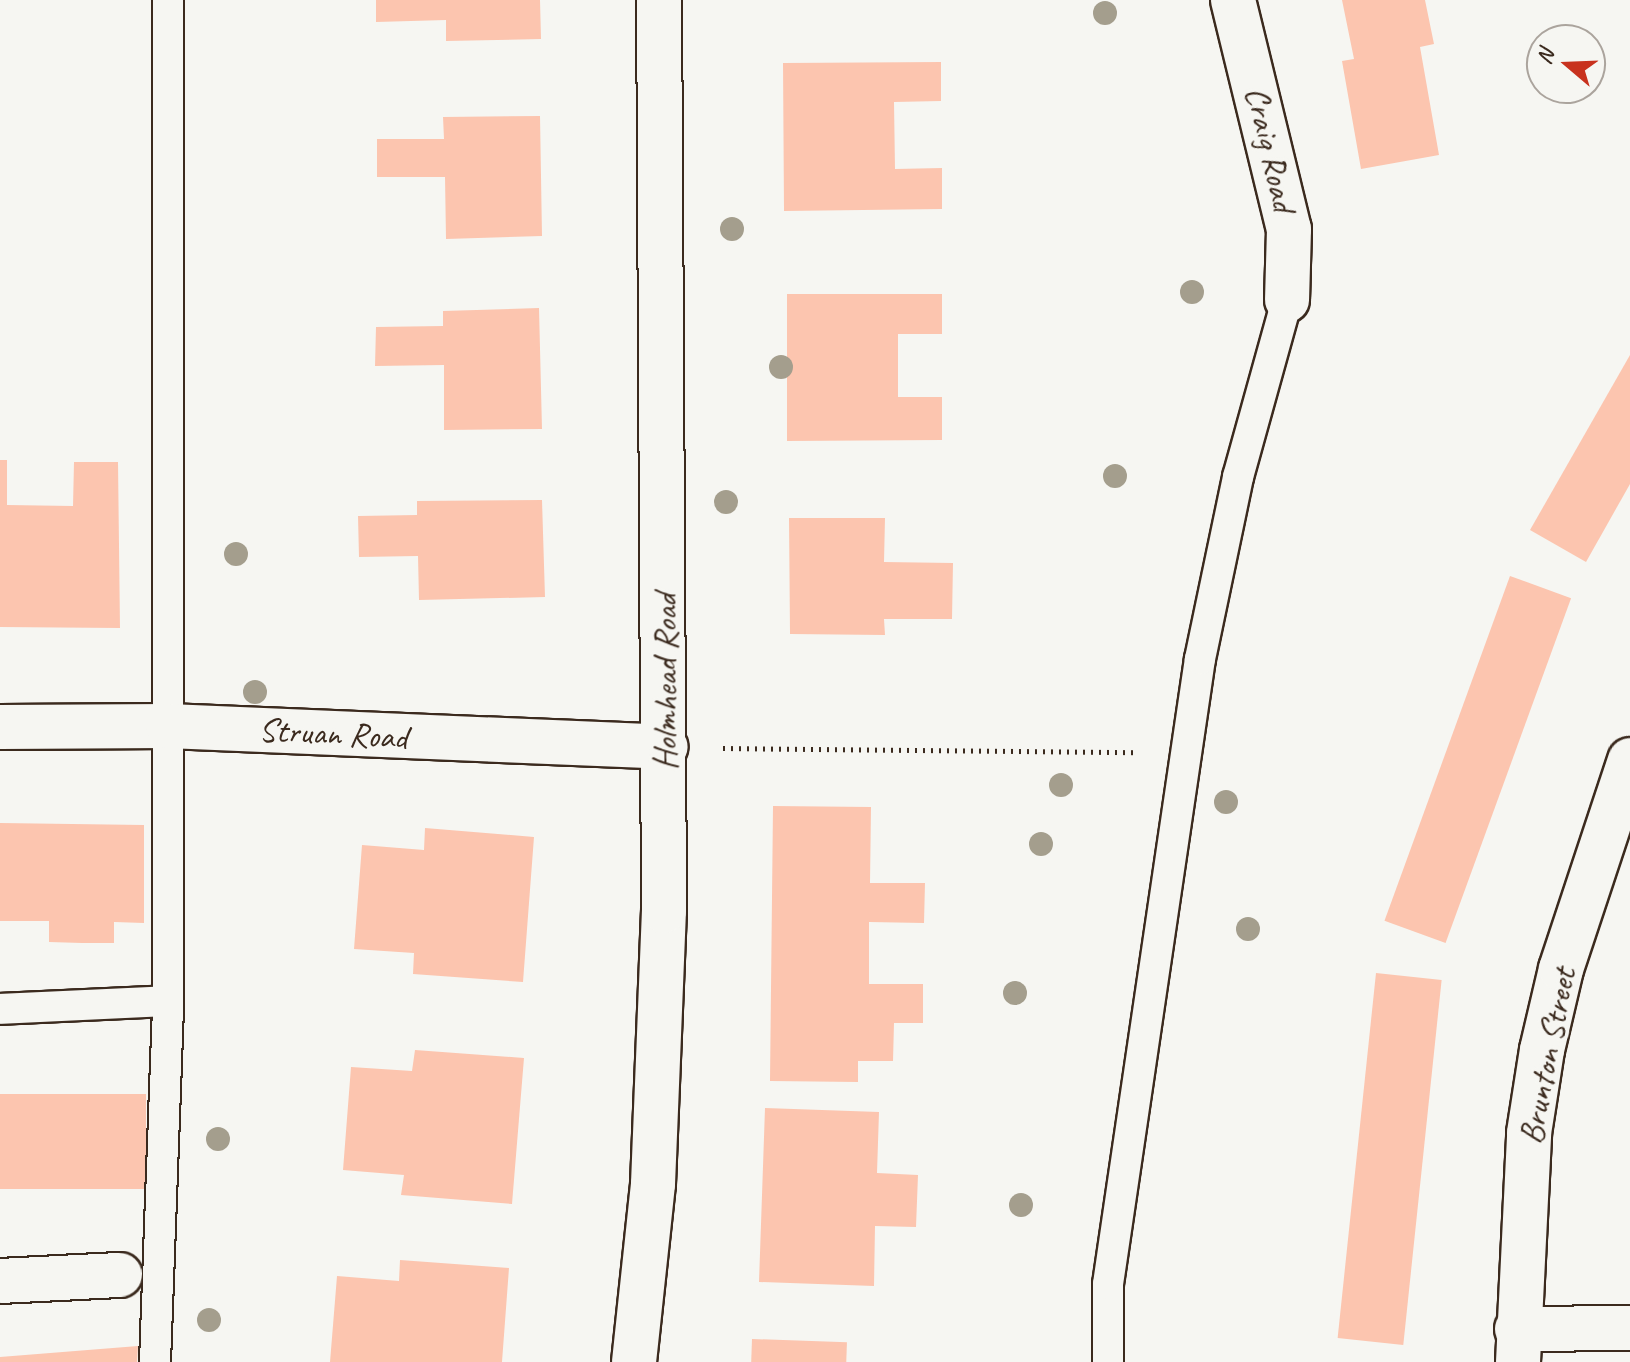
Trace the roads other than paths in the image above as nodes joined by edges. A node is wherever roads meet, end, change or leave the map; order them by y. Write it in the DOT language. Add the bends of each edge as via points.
graph roads {
  1 [pos="168,0"];
  2 [pos="659,0"];
  3 [pos="1233,0"];
  4 [pos="1287,300"];
  5 [pos="168,726"];
  6 [pos="0,727"];
  7 [pos="666,747"];
  8 [pos="1630,760"];
  9 [pos="168,1001"];
  10 [pos="0,1009"];
  11 [pos="120,1275"];
  12 [pos="0,1281"];
  13 [pos="1630,1328"];
  14 [pos="1518,1345"];
  15 [pos="155,1362"];
  16 [pos="634,1362"];
  17 [pos="1108,1362"];
  1 -- 5 [label="lane"];
  2 -- 7 [label="street, Holmhead Road"];
  3 -- 4 [label="street, Craig Road" via="1289,229"];
  4 -- 17 [label="lane" via="1238,477 1184,752 1108,1284"];
  5 -- 6 [label="street, Struan Road"];
  5 -- 7 [label="street, Struan Road"];
  5 -- 9 [label="lane"];
  7 -- 16 [label="street, Holmhead Road" via="660,1065"];
  8 -- 14 [label="street, Brunton Street" via="1561,969 1542,1050 1529,1133"];
  9 -- 10 [label="lane"];
  9 -- 15 [label="lane"];
  11 -- 12 [label="street"];
  13 -- 14 [label="street"];
}
